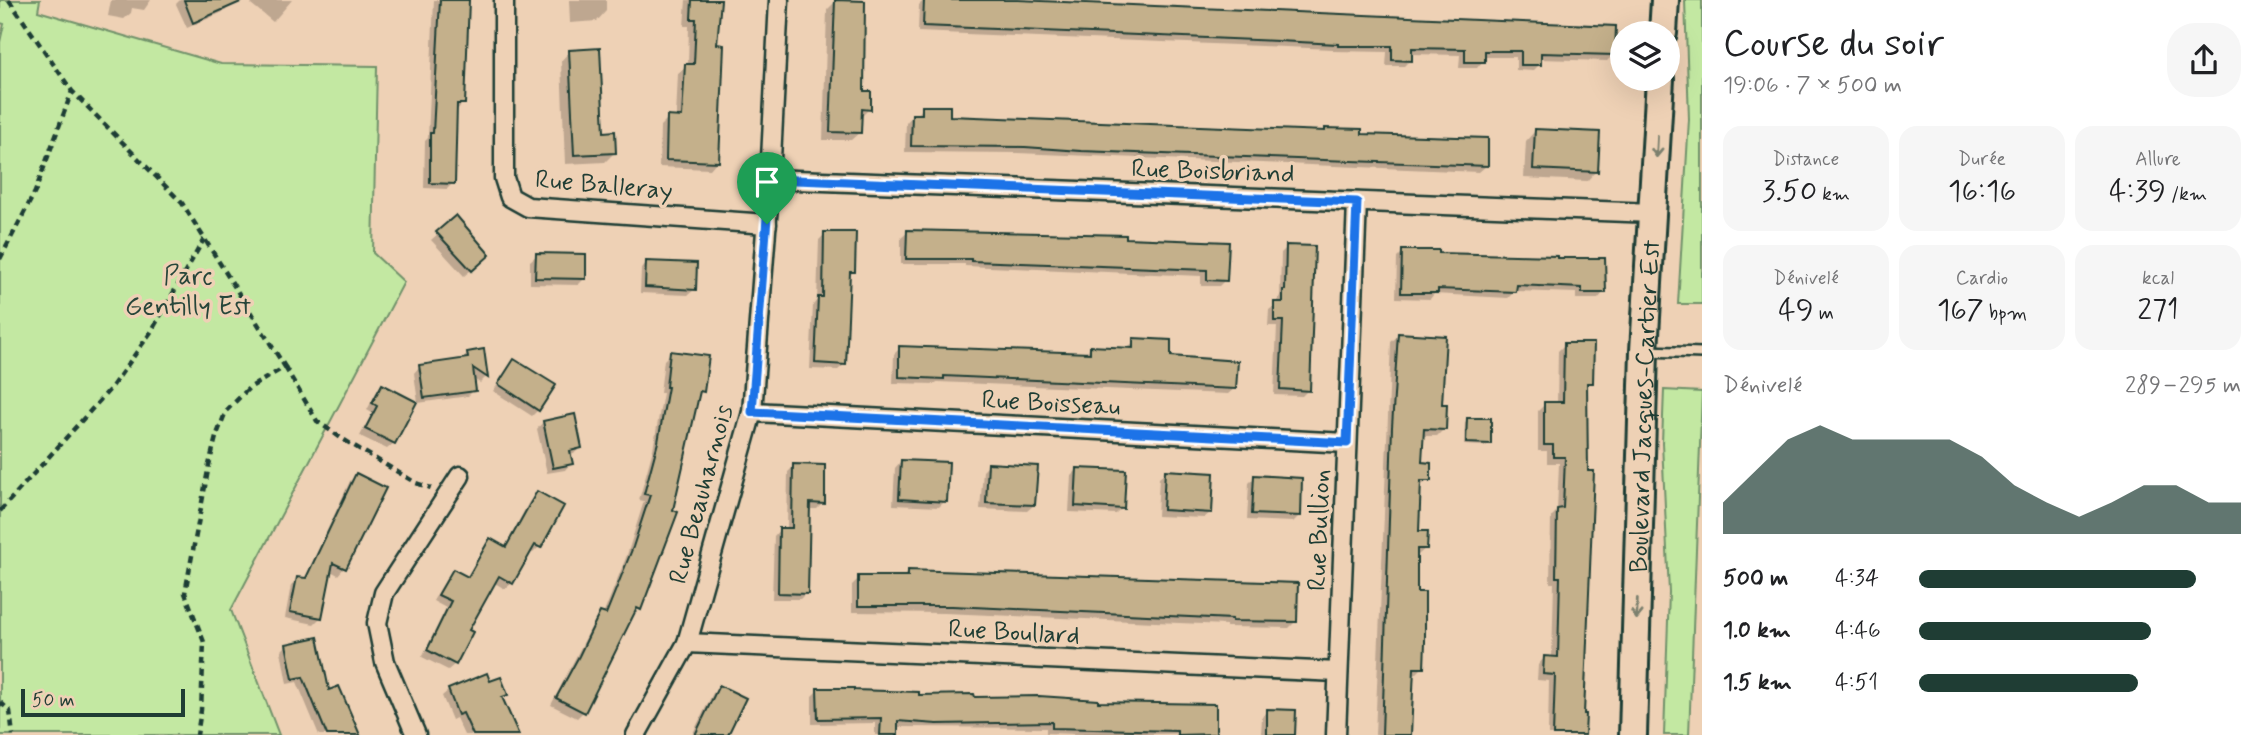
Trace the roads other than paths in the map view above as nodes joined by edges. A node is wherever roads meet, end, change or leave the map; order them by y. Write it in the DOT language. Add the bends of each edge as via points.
graph roads {
  1 [pos="505,0"];
  2 [pos="779,0"];
  3 [pos="1665,0"];
  4 [pos="1664,21"];
  5 [pos="1659,91"];
  6 [pos="770,179"];
  7 [pos="1357,202"];
  8 [pos="1653,214"];
  9 [pos="767,224"];
  10 [pos="1644,351"];
  11 [pos="1702,353"];
  12 [pos="752,412"];
  13 [pos="1347,443"];
  14 [pos="460,476"];
  15 [pos="687,643"];
  16 [pos="1338,672"];
  17 [pos="416,735"];
  18 [pos="636,735"];
  19 [pos="1336,735"];
  20 [pos="1633,735"];
  1 -- 9 [label="street, Rue Balleray" via="504,178 510,197 528,207"];
  2 -- 6 [label="street, Rue Beauharnois"];
  3 -- 4 [label="main road"];
  5 -- 8 [label="main road, Boulevard Jacques-Cartier Est, one-way"];
  6 -- 7 [label="street, Rue Boisbriand"];
  6 -- 9 [label="street, Rue Beauharnois"];
  7 -- 8 [label="street, Rue Boisbriand"];
  7 -- 13 [label="street, Rue Bullion"];
  8 -- 10 [label="main road, Boulevard Jacques-Cartier Est"];
  9 -- 12 [label="street, Rue Beauharnois"];
  10 -- 11 [label="lane"];
  10 -- 20 [label="main road, Boulevard Jacques-Cartier Est, one-way"];
  12 -- 13 [label="street, Rue Boisseau"];
  12 -- 15 [label="street, Rue Beauharnois"];
  13 -- 16 [label="street, Rue Bullion"];
  14 -- 17 [label="street" via="384,593 377,623 385,662"];
  15 -- 16 [label="street, Rue Boullard"];
  15 -- 18 [label="street, Rue Beauharnois"];
  16 -- 19 [label="street, Rue Bullion"];
}
